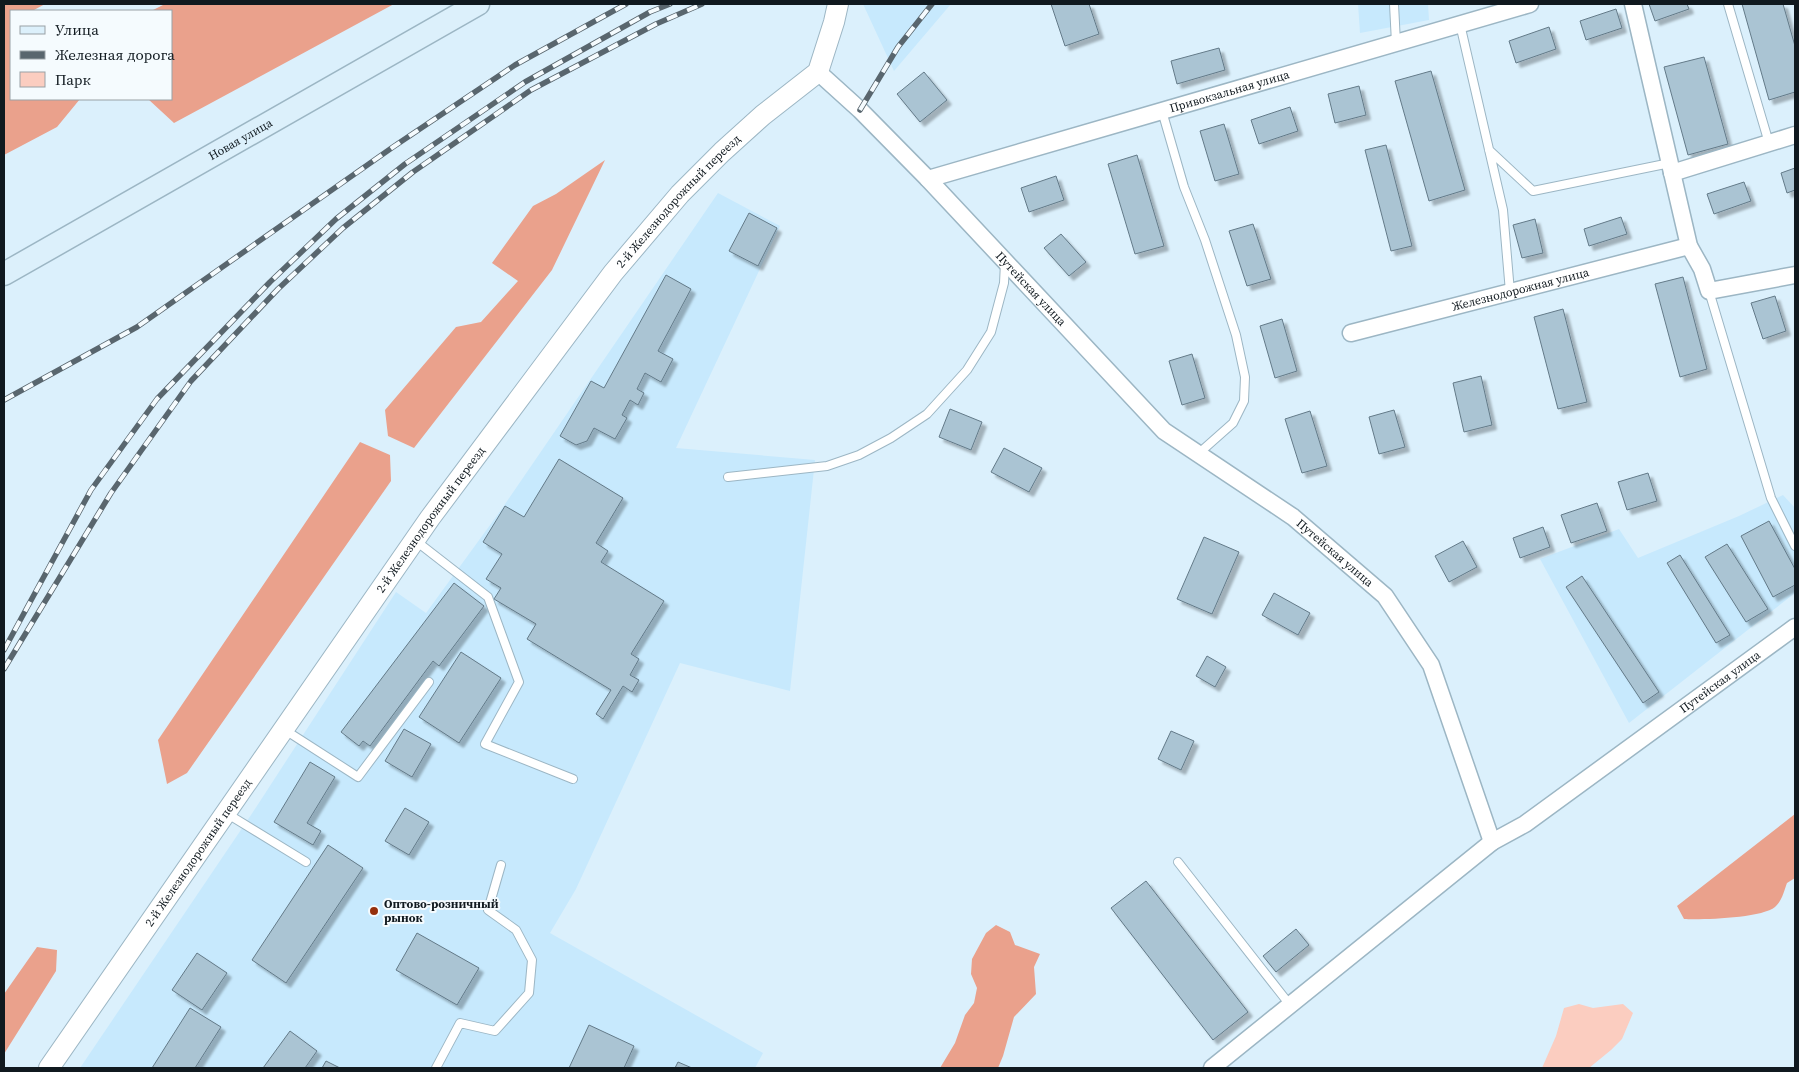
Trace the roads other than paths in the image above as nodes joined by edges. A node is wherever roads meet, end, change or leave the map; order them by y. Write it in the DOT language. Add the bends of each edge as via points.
graph roads {
  1 [pos="478,4"];
  2 [pos="838,4"];
  3 [pos="1394,4"];
  4 [pos="1530,4"];
  5 [pos="1633,4"];
  6 [pos="1728,4"];
  7 [pos="1460,24"];
  8 [pos="1396,43"];
  9 [pos="818,72"];
  10 [pos="1162,111"];
  11 [pos="1795,135"];
  12 [pos="1769,143"];
  13 [pos="1489,150"];
  14 [pos="1671,168"];
  15 [pos="928,179"];
  16 [pos="1689,246"];
  17 [pos="1006,262"];
  18 [pos="4,274"];
  19 [pos="1795,275"];
  20 [pos="1709,291"];
  21 [pos="1510,292"];
  22 [pos="1351,333"];
  23 [pos="1198,454"];
  24 [pos="728,477"];
  25 [pos="414,540"];
  26 [pos="1795,546"];
  27 [pos="1795,627"];
  28 [pos="429,682"];
  29 [pos="284,729"];
  30 [pos="573,779"];
  31 [pos="226,813"];
  32 [pos="1492,842"];
  33 [pos="306,862"];
  34 [pos="1178,862"];
  35 [pos="501,865"];
  36 [pos="1290,1005"];
  37 [pos="49,1068"];
  38 [pos="436,1068"];
  39 [pos="1212,1068"];
  1 -- 18 [label="main road, Новая улица"];
  2 -- 9 [label="street"];
  3 -- 8 [label="lane"];
  4 -- 7 [label="street, Привокзальная улица"];
  5 -- 14 [label="street"];
  6 -- 12 [label="lane"];
  7 -- 8 [label="street, Привокзальная улица"];
  7 -- 13 [label="lane"];
  8 -- 10 [label="street, Привокзальная улица"];
  9 -- 15 [label="street, Путейская улица"];
  9 -- 25 [label="street, 2-й Железнодорожный переезд" via="762,115 680,194 613,273"];
  10 -- 15 [label="street, Привокзальная улица"];
  10 -- 23 [label="lane" via="1184,187 1236,335 1244,376 1244,401 1233,423"];
  11 -- 12 [label="street"];
  12 -- 14 [label="street"];
  13 -- 14 [label="lane" via="1533,191"];
  13 -- 21 [label="lane" via="1503,210"];
  14 -- 16 [label="street"];
  15 -- 17 [label="street, Путейская улица"];
  16 -- 20 [label="street" via="1702,269"];
  16 -- 21 [label="street, Железнодорожная улица"];
  17 -- 23 [label="street, Путейская улица" via="1164,431"];
  17 -- 24 [label="lane" via="1004,284 991,332 966,370 927,414 883,442 827,466"];
  19 -- 20 [label="street"];
  20 -- 26 [label="lane" via="1771,498"];
  21 -- 22 [label="street, Железнодорожная улица"];
  23 -- 32 [label="street, Путейская улица" via="1293,518 1385,596 1431,664"];
  25 -- 29 [label="street, 2-й Железнодорожный переезд"];
  25 -- 30 [label="lane" via="488,597 514,665 519,682 485,744"];
  27 -- 32 [label="street, Путейская улица" via="1525,824"];
  28 -- 29 [label="lane" via="358,777"];
  29 -- 31 [label="street, 2-й Железнодорожный переезд"];
  31 -- 33 [label="lane"];
  31 -- 37 [label="street, 2-й Железнодорожный переезд"];
  32 -- 36 [label="street"];
  34 -- 36 [label="lane"];
  35 -- 38 [label="lane" via="488,910 516,930 532,960 529,993 495,1031 460,1023"];
  36 -- 39 [label="street"];
}
